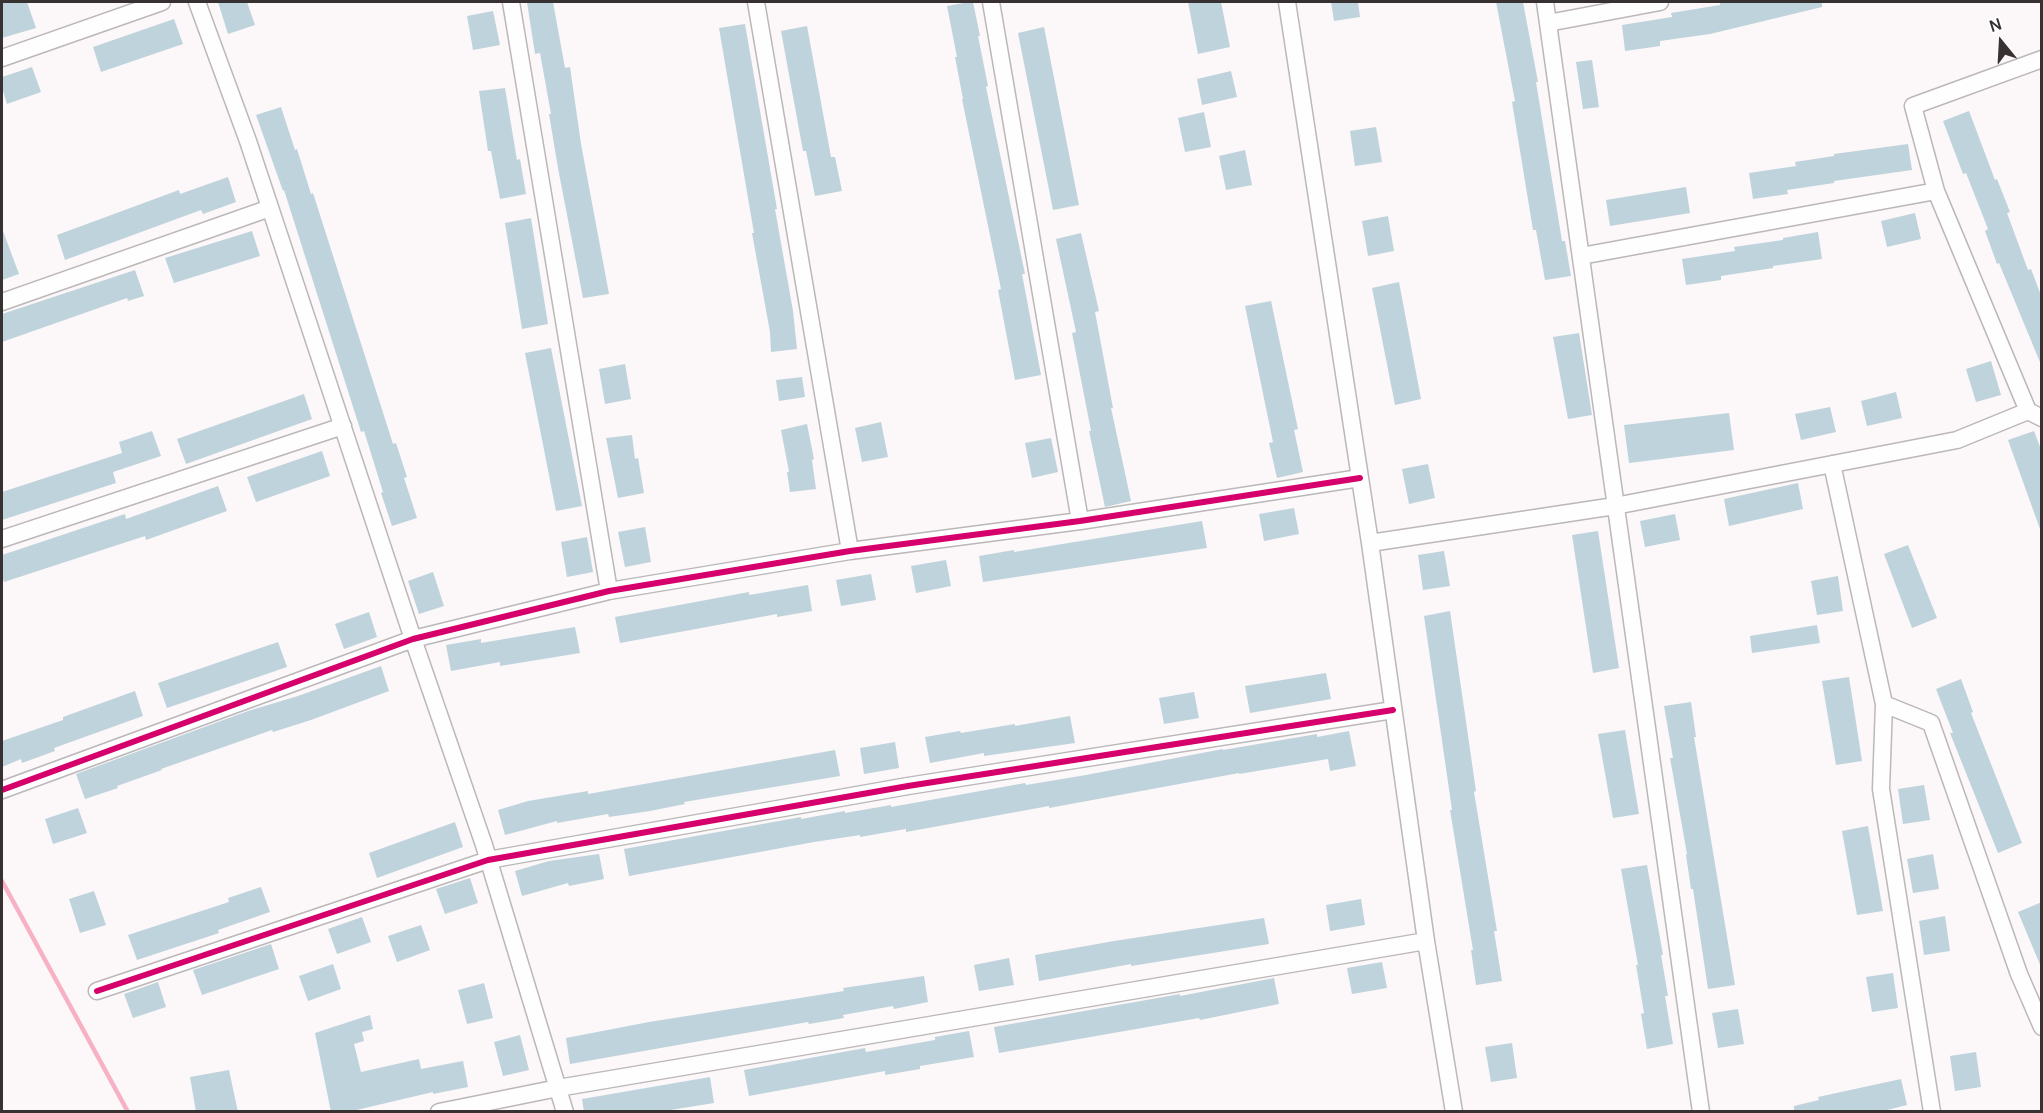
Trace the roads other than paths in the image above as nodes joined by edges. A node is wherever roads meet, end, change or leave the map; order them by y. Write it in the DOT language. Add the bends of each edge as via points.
graph roads {
  1 [pos="162,2"];
  2 [pos="197,2"];
  3 [pos="511,2"];
  4 [pos="756,2"];
  5 [pos="991,2"];
  6 [pos="1287,2"];
  7 [pos="1545,2"];
  8 [pos="1660,2"];
  9 [pos="1548,23"];
  10 [pos="2,58"];
  11 [pos="2042,59"];
  12 [pos="1936,191"];
  13 [pos="270,208"];
  14 [pos="1581,256"];
  15 [pos="2,302"];
  16 [pos="2035,414"];
  17 [pos="343,426"];
  18 [pos="1832,464"];
  19 [pos="1360,478"];
  20 [pos="1615,506"];
  21 [pos="1080,520"];
  22 [pos="2,539"];
  23 [pos="1370,543"];
  24 [pos="850,551"];
  25 [pos="609,591"];
  26 [pos="413,639"];
  27 [pos="1884,704"];
  28 [pos="1393,711"];
  29 [pos="2,790"];
  30 [pos="488,860"];
  31 [pos="1426,941"];
  32 [pos="98,991"];
  33 [pos="2042,1027"];
  34 [pos="558,1088"];
  35 [pos="439,1112"];
  36 [pos="565,1112"];
  37 [pos="1454,1112"];
  38 [pos="1701,1112"];
  39 [pos="1932,1112"];
  1 -- 10 [label="street"];
  2 -- 13 [label="street"];
  3 -- 25 [label="street"];
  4 -- 24 [label="street"];
  5 -- 21 [label="street"];
  6 -- 19 [label="street"];
  7 -- 9 [label="street"];
  8 -- 9 [label="street"];
  9 -- 14 [label="street"];
  11 -- 12 [label="street" via="1912,106"];
  12 -- 14 [label="street"];
  12 -- 16 [label="street"];
  13 -- 15 [label="street"];
  13 -- 17 [label="street"];
  14 -- 20 [label="street"];
  16 -- 18 [label="street" via="1957,440"];
  17 -- 22 [label="street"];
  17 -- 26 [label="street"];
  18 -- 20 [label="street"];
  18 -- 27 [label="street"];
  19 -- 21 [label="street"];
  19 -- 23 [label="street"];
  20 -- 23 [label="street"];
  20 -- 38 [label="street"];
  21 -- 24 [label="street"];
  23 -- 28 [label="street"];
  24 -- 25 [label="street"];
  25 -- 26 [label="street"];
  26 -- 29 [label="street"];
  26 -- 30 [label="street"];
  27 -- 33 [label="street" via="1931,723 2019,974"];
  27 -- 39 [label="street" via="1881,789"];
  28 -- 30 [label="street" via="908,786"];
  28 -- 31 [label="street"];
  30 -- 32 [label="street"];
  30 -- 34 [label="street"];
  31 -- 34 [label="street"];
  31 -- 37 [label="street"];
  34 -- 35 [label="street"];
  34 -- 36 [label="street"];
}
